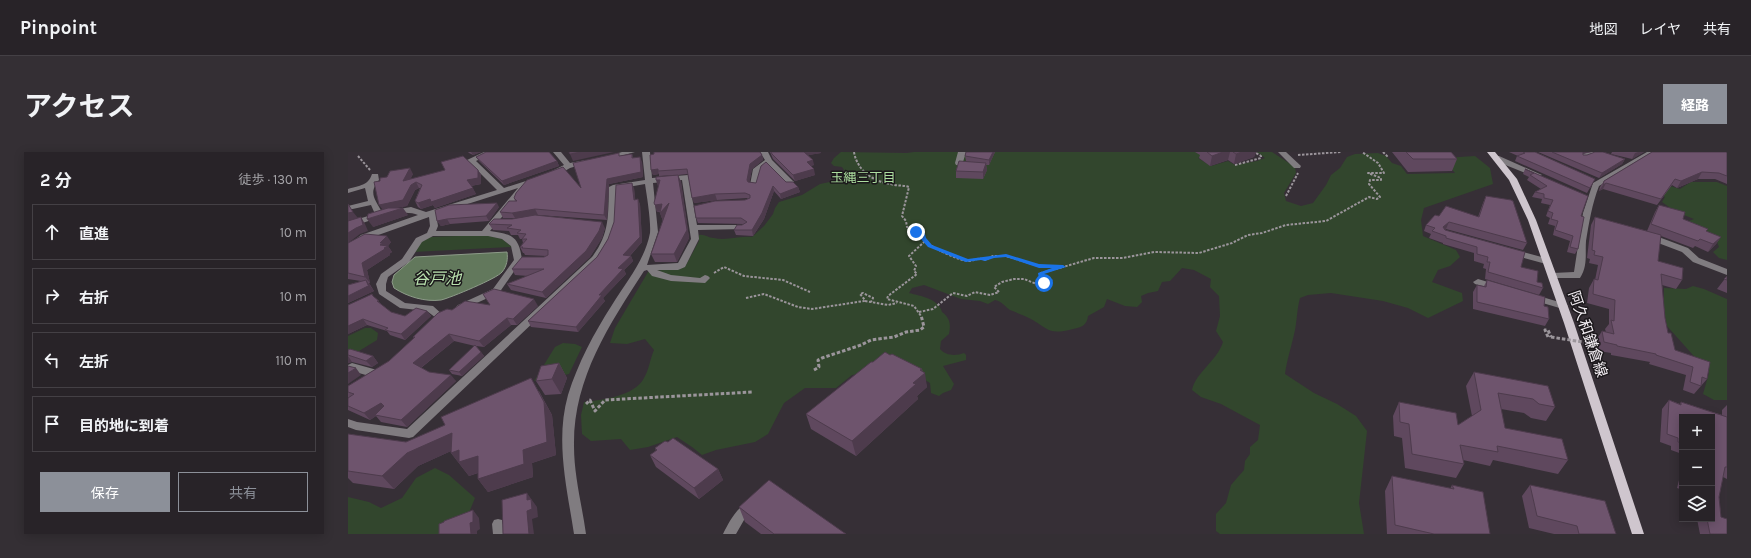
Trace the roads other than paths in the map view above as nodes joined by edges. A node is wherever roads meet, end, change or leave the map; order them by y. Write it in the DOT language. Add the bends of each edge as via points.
graph roads {
  1 [pos="490,152"];
  2 [pos="557,152"];
  3 [pos="631,152"];
  4 [pos="646,152"];
  5 [pos="764,152"];
  6 [pos="962,152"];
  7 [pos="1282,152"];
  8 [pos="1593,152"];
  9 [pos="1652,152"];
  10 [pos="1494,155"];
  11 [pos="1584,157"];
  12 [pos="769,161"];
  13 [pos="568,166"];
  14 [pos="979,166"];
  15 [pos="1297,166"];
  16 [pos="375,176"];
  17 [pos="545,176"];
  18 [pos="1547,179"];
  19 [pos="650,181"];
  20 [pos="791,184"];
  21 [pos="369,185"];
  22 [pos="754,185"];
  23 [pos="502,190"];
  24 [pos="348,191"];
  25 [pos="417,200"];
  26 [pos="374,202"];
  27 [pos="348,208"];
  28 [pos="410,209"];
  29 [pos="429,214"];
  30 [pos="382,215"];
  31 [pos="495,221"];
  32 [pos="508,222"];
  33 [pos="348,225"];
  34 [pos="743,227"];
  35 [pos="693,228"];
  36 [pos="484,233"];
  37 [pos="430,234"];
  38 [pos="1642,234"];
  39 [pos="348,249"];
  40 [pos="1507,250"];
  41 [pos="1546,262"];
  42 [pos="646,268"];
  43 [pos="1727,272"];
  44 [pos="1553,276"];
  45 [pos="705,278"];
  46 [pos="1478,282"];
  47 [pos="1508,290"];
  48 [pos="382,292"];
  49 [pos="1523,295"];
  50 [pos="370,298"];
  51 [pos="1563,306"];
  52 [pos="384,366"];
  53 [pos="352,367"];
  54 [pos="373,374"];
  55 [pos="362,381"];
  56 [pos="348,423"];
  57 [pos="761,498"];
  58 [pos="580,534"];
  59 [pos="729,534"];
  60 [pos="1638,534"];
  1 -- 23 [label="street" via="471,160"];
  2 -- 13 [label="street"];
  3 -- 13 [label="street"];
  4 -- 19 [label="street"];
  5 -- 12 [label="street"];
  6 -- 14 [label="street" via="959,163"];
  7 -- 15 [label="street"];
  8 -- 11 [label="street"];
  9 -- 44 [label="street" via="1595,180 1593,191 1588,197 1591,217 1582,242 1580,271 1576,276"];
  10 -- 18 [label="street"];
  10 -- 41 [label="main road, 阿久和鎌倉線" via="1513,179 1521,195"];
  12 -- 20 [label="street"];
  12 -- 22 [label="street" via="757,169"];
  13 -- 17 [label="street"];
  16 -- 21 [label="street" via="376,180"];
  19 -- 35 [label="street" via="685,177 693,207"];
  19 -- 42 [label="street" via="654,232 644,263"];
  19 -- 56 [label="street" via="613,187 605,247 595,259 543,302 408,434"];
  21 -- 24 [label="street"];
  21 -- 26 [label="street" via="368,190"];
  23 -- 29 [label="street"];
  23 -- 31 [label="street" via="529,182"];
  25 -- 28 [label="street"];
  26 -- 27 [label="street"];
  26 -- 30 [label="street"];
  28 -- 29 [label="street"];
  28 -- 30 [label="street"];
  29 -- 37 [label="street" via="434,226"];
  29 -- 39 [label="street" via="364,237"];
  30 -- 33 [label="street"];
  31 -- 32 [label="street"];
  31 -- 36 [label="street"];
  34 -- 35 [label="street"];
  35 -- 42 [label="street" via="695,239 682,265"];
  36 -- 37 [label="street"];
  36 -- 48 [label="street" via="510,240 515,244 522,259 499,292 443,315 430,308 403,306"];
  37 -- 48 [label="street" via="420,240 406,260 384,276"];
  38 -- 43 [label="street" via="1685,250 1696,260"];
  40 -- 41 [label="street"];
  41 -- 44 [label="main road, 阿久和鎌倉線"];
  42 -- 45 [label="street" via="655,274 671,278 702,281"];
  42 -- 58 [label="street" via="597,340 579,374 570,409 568,446"];
  44 -- 51 [label="main road, 阿久和鎌倉線"];
  46 -- 47 [label="street"];
  48 -- 50 [label="street"];
  49 -- 51 [label="street"];
  51 -- 60 [label="main road, 阿久和鎌倉線"];
  52 -- 54 [label="street"];
  53 -- 54 [label="street"];
  54 -- 55 [label="street"];
  57 -- 59 [label="street" via="740,516"];
}
